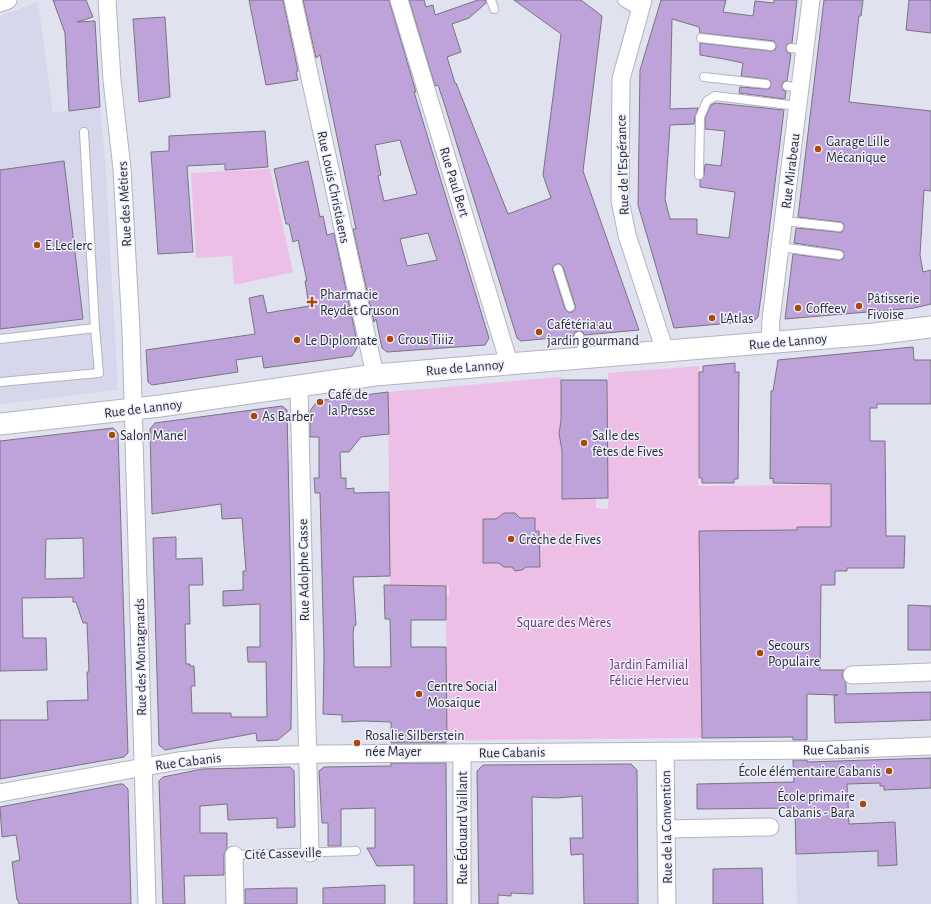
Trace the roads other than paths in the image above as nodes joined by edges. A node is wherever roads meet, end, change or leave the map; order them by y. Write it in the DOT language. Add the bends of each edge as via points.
graph roads {
  1 [pos="8,0"];
  2 [pos="106,0"];
  3 [pos="293,0"];
  4 [pos="399,0"];
  5 [pos="491,0"];
  6 [pos="624,0"];
  7 [pos="811,0"];
  8 [pos="0,3"];
  9 [pos="642,5"];
  10 [pos="494,9"];
  11 [pos="701,38"];
  12 [pos="771,46"];
  13 [pos="704,77"];
  14 [pos="766,84"];
  15 [pos="798,106"];
  16 [pos="84,132"];
  17 [pos="699,175"];
  18 [pos="784,221"];
  19 [pos="840,228"];
  20 [pos="780,247"];
  21 [pos="838,255"];
  22 [pos="558,269"];
  23 [pos="570,307"];
  24 [pos="931,327"];
  25 [pos="95,328"];
  26 [pos="579,336"];
  27 [pos="0,339"];
  28 [pos="770,342"];
  29 [pos="665,351"];
  30 [pos="586,357"];
  31 [pos="509,363"];
  32 [pos="375,375"];
  33 [pos="0,382"];
  34 [pos="299,386"];
  35 [pos="134,409"];
  36 [pos="0,424"];
  37 [pos="931,672"];
  38 [pos="852,675"];
  39 [pos="931,746"];
  40 [pos="665,751"];
  41 [pos="462,753"];
  42 [pos="308,754"];
  43 [pos="143,767"];
  44 [pos="0,793"];
  45 [pos="770,827"];
  46 [pos="666,829"];
  47 [pos="356,851"];
  48 [pos="310,852"];
  49 [pos="234,855"];
  50 [pos="147,904"];
  51 [pos="235,904"];
  52 [pos="462,904"];
  53 [pos="667,904"];
  1 -- 8 [label="street"];
  2 -- 35 [label="street, Rue des Métiers" via="122,169"];
  3 -- 32 [label="street, Rue Louis Christiaens"];
  4 -- 31 [label="street, Rue Paul Bert"];
  5 -- 10 [label="lane"];
  6 -- 9 [label="street"];
  7 -- 15 [label="street, Rue Mirabeau" via="798,49 793,87"];
  9 -- 29 [label="street, Rue de l'Espérance" via="621,78 620,200 627,235"];
  11 -- 12 [label="lane"];
  13 -- 14 [label="lane"];
  15 -- 17 [label="lane" via="715,96 707,101 700,117"];
  15 -- 18 [label="street, Rue Mirabeau"];
  16 -- 25 [label="lane"];
  18 -- 19 [label="lane"];
  18 -- 20 [label="street, Rue Mirabeau"];
  20 -- 21 [label="lane"];
  20 -- 28 [label="street, Rue Mirabeau"];
  22 -- 23 [label="lane"];
  24 -- 28 [label="street, Rue de Lannoy"];
  25 -- 27 [label="lane"];
  25 -- 33 [label="lane" via="99,373"];
  26 -- 30 [label="lane"];
  28 -- 29 [label="street, Rue de Lannoy"];
  29 -- 30 [label="street, Rue de Lannoy"];
  30 -- 31 [label="street, Rue de Lannoy"];
  31 -- 32 [label="street, Rue de Lannoy"];
  32 -- 34 [label="street, Rue de Lannoy"];
  34 -- 35 [label="street, Rue de Lannoy"];
  34 -- 42 [label="street, Rue Adolphe Casse"];
  35 -- 36 [label="street, Rue de Lannoy"];
  35 -- 43 [label="street, Rue des Montagnards"];
  37 -- 38 [label="street"];
  39 -- 40 [label="street, Rue Cabanis" via="829,750"];
  40 -- 41 [label="street, Rue Cabanis"];
  40 -- 46 [label="street, Rue de la Convention"];
  41 -- 42 [label="street, Rue Cabanis"];
  41 -- 52 [label="street, Rue Édouard Vaillant"];
  42 -- 43 [label="street, Rue Cabanis" via="205,758"];
  42 -- 48 [label="street, Rue Adolphe Casse"];
  43 -- 44 [label="street, Rue Cabanis"];
  43 -- 50 [label="street, Rue des Montagnards"];
  45 -- 46 [label="street"];
  46 -- 53 [label="street, Rue de la Convention"];
  47 -- 48 [label="lane, Cité Casseville"];
  48 -- 49 [label="lane, Cité Casseville"];
  49 -- 51 [label="street, Cité Casseville"];
}
